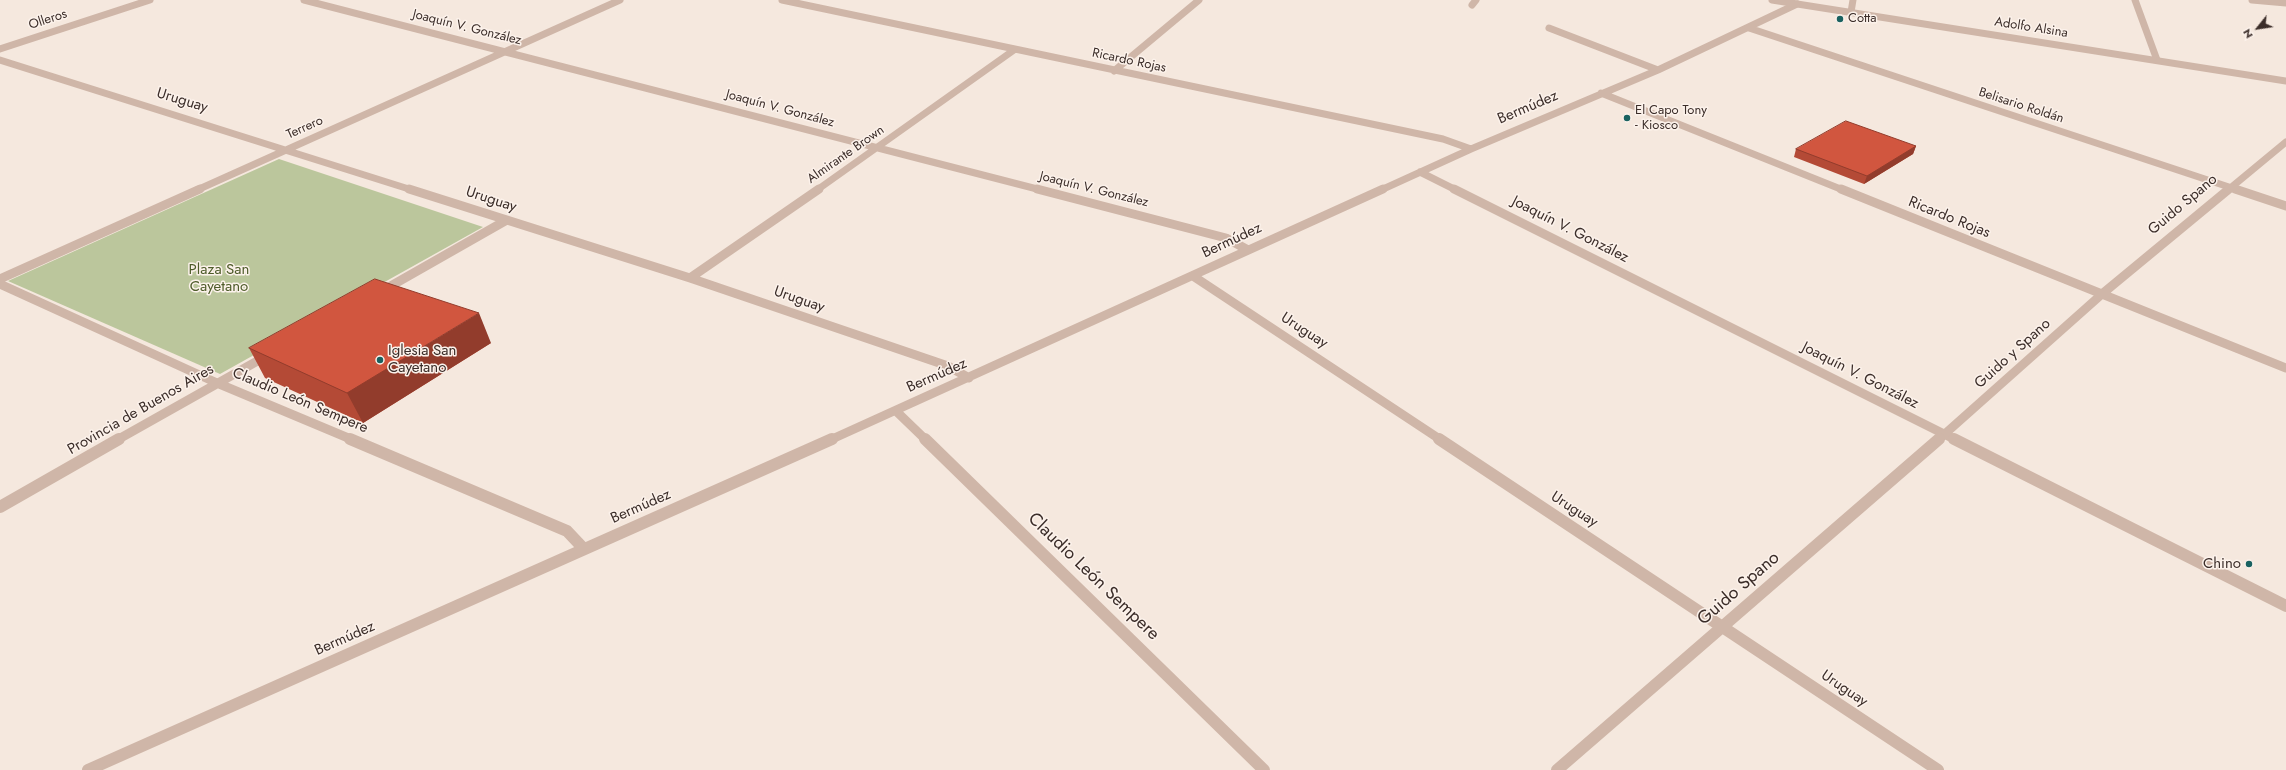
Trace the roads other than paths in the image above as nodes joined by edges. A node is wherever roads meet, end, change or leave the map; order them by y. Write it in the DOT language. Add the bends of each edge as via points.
graph roads {
  1 [pos="150,0"];
  2 [pos="304,0"];
  3 [pos="620,0"];
  4 [pos="782,0"];
  5 [pos="1199,0"];
  6 [pos="1772,0"];
  7 [pos="1853,0"];
  8 [pos="2135,0"];
  9 [pos="2252,0"];
  10 [pos="2286,3"];
  11 [pos="1797,4"];
  12 [pos="1851,12"];
  13 [pos="1549,28"];
  14 [pos="1749,28"];
  15 [pos="0,49"];
  16 [pos="1014,50"];
  17 [pos="504,52"];
  18 [pos="0,60"];
  19 [pos="2157,60"];
  20 [pos="1658,70"];
  21 [pos="1114,71"];
  22 [pos="2286,81"];
  23 [pos="1601,93"];
  24 [pos="2286,142"];
  25 [pos="877,149"];
  26 [pos="1471,149"];
  27 [pos="286,150"];
  28 [pos="1420,172"];
  29 [pos="2229,187"];
  30 [pos="2286,206"];
  31 [pos="506,221"];
  32 [pos="1248,250"];
  33 [pos="1193,276"];
  34 [pos="690,278"];
  35 [pos="0,279"];
  36 [pos="0,284"];
  37 [pos="375,294"];
  38 [pos="2102,294"];
  39 [pos="279,348"];
  40 [pos="2286,368"];
  41 [pos="969,378"];
  42 [pos="218,383"];
  43 [pos="896,411"];
  44 [pos="1944,435"];
  45 [pos="0,506"];
  46 [pos="584,549"];
  47 [pos="2286,606"];
  48 [pos="1723,626"];
  49 [pos="88,770"];
  50 [pos="1264,770"];
  51 [pos="1557,770"];
  52 [pos="1938,770"];
  1 -- 15 [label="street, Olleros"];
  2 -- 17 [label="street, Joaquín V. González"];
  3 -- 17 [label="street, Terrero"];
  4 -- 16 [label="street, Ricardo Rojas"];
  5 -- 21 [label="street"];
  6 -- 11 [label="street, Adolfo Alsina"];
  7 -- 12 [label="street"];
  8 -- 19 [label="street"];
  9 -- 10 [label="street"];
  11 -- 12 [label="street, Adolfo Alsina"];
  11 -- 14 [label="street, Bermúdez"];
  12 -- 19 [label="street, Adolfo Alsina"];
  13 -- 20 [label="street"];
  14 -- 20 [label="street, Bermúdez"];
  14 -- 29 [label="street, Belisario Roldán"];
  16 -- 21 [label="street, Ricardo Rojas"];
  16 -- 25 [label="street, Almirante Brown"];
  17 -- 25 [label="street, Joaquín V. González"];
  17 -- 27 [label="street, Terrero"];
  18 -- 27 [label="street, Uruguay"];
  19 -- 22 [label="street, Adolfo Alsina"];
  20 -- 23 [label="street, Bermúdez"];
  21 -- 26 [label="street, Ricardo Rojas" via="1443,139"];
  23 -- 26 [label="street, Bermúdez"];
  23 -- 38 [label="street, Ricardo Rojas"];
  24 -- 29 [label="street, Guido Spano"];
  25 -- 32 [label="street, Joaquín V. González" via="1226,238"];
  25 -- 34 [label="street, Almirante Brown"];
  26 -- 28 [label="street, Bermúdez"];
  27 -- 31 [label="street, Uruguay"];
  27 -- 35 [label="street, Terrero"];
  28 -- 32 [label="street, Bermúdez"];
  28 -- 44 [label="street, Joaquín V. González"];
  29 -- 30 [label="street, Belisario Roldán"];
  29 -- 38 [label="street, Guido Spano"];
  31 -- 34 [label="street, Uruguay"];
  31 -- 37 [label="street"];
  32 -- 33 [label="street, Bermúdez"];
  33 -- 41 [label="street, Bermúdez"];
  33 -- 48 [label="street, Uruguay"];
  34 -- 41 [label="street, Uruguay" via="948,366"];
  36 -- 42 [label="street, Claudio León Sempere"];
  38 -- 40 [label="street, Ricardo Rojas"];
  38 -- 44 [label="street, Guido y Spano"];
  39 -- 42 [label="street, Provincia de Buenos Aires"];
  41 -- 43 [label="street, Bermúdez"];
  42 -- 45 [label="street, Provincia de Buenos Aires"];
  42 -- 46 [label="street, Claudio León Sempere" via="567,532"];
  43 -- 46 [label="street, Bermúdez"];
  43 -- 50 [label="street, Claudio León Sempere"];
  44 -- 47 [label="street, Joaquín V. González"];
  44 -- 48 [label="street, Guido Spano"];
  46 -- 49 [label="street, Bermúdez"];
  48 -- 51 [label="street, Guido Spano"];
  48 -- 52 [label="street, Uruguay"];
}
